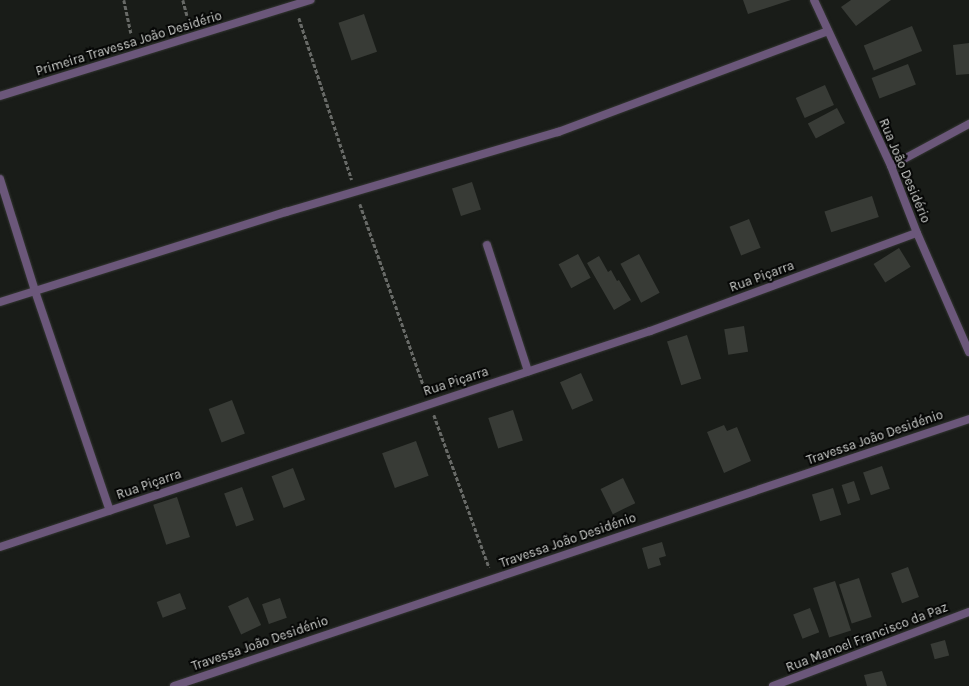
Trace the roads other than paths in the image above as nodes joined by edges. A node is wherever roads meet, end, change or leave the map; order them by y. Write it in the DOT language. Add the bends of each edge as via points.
graph roads {
  1 [pos="311,0"];
  2 [pos="814,0"];
  3 [pos="828,31"];
  4 [pos="0,96"];
  5 [pos="969,124"];
  6 [pos="891,166"];
  7 [pos="0,179"];
  8 [pos="917,233"];
  9 [pos="487,245"];
  10 [pos="35,291"];
  11 [pos="0,302"];
  12 [pos="969,352"];
  13 [pos="528,371"];
  14 [pos="969,419"];
  15 [pos="110,511"];
  16 [pos="0,547"];
  17 [pos="969,612"];
  18 [pos="174,686"];
  19 [pos="773,686"];
  1 -- 4 [label="street, Primeira Travessa João Desidério"];
  2 -- 3 [label="street, Rua João Desidério"];
  3 -- 6 [label="street, Rua João Desidério"];
  3 -- 10 [label="street" via="558,132 356,191"];
  5 -- 6 [label="street"];
  6 -- 8 [label="street, Rua João Desidério"];
  7 -- 10 [label="street"];
  8 -- 12 [label="street, Rua João Desidério"];
  8 -- 13 [label="street, Rua Piçarra" via="650,331"];
  9 -- 13 [label="street"];
  10 -- 11 [label="street"];
  10 -- 15 [label="street"];
  13 -- 15 [label="street, Rua Piçarra"];
  14 -- 18 [label="street, Travessa João Desidénio"];
  15 -- 16 [label="street, Rua Piçarra"];
  17 -- 19 [label="street, Rua Manoel Francisco da Paz"];
}
